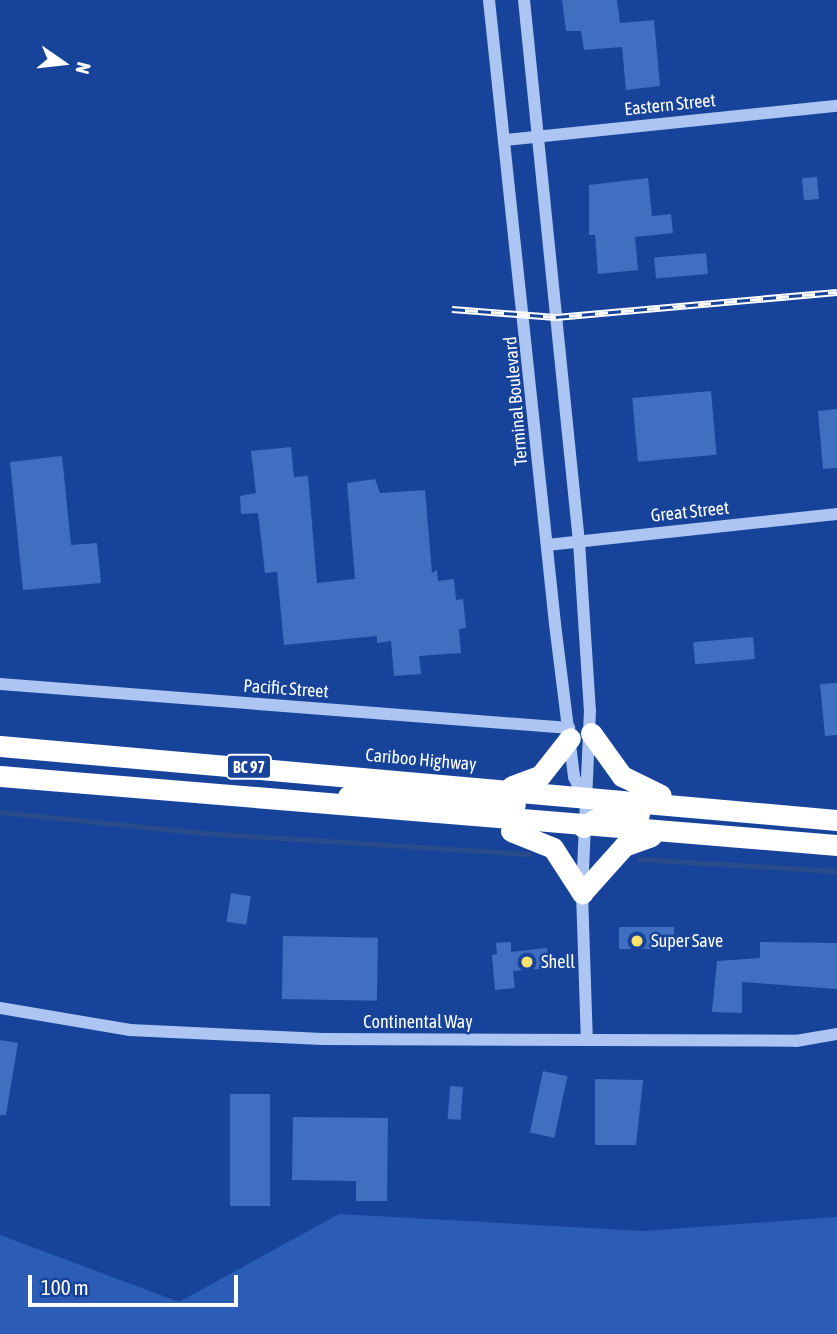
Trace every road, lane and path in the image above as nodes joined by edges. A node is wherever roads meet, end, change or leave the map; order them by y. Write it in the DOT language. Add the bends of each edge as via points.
graph roads {
  1 [pos="489,0"];
  2 [pos="524,0"];
  3 [pos="837,106"];
  4 [pos="538,136"];
  5 [pos="506,140"];
  6 [pos="837,514"];
  7 [pos="579,542"];
  8 [pos="547,545"];
  9 [pos="0,684"];
  10 [pos="577,733"];
  11 [pos="0,746"];
  12 [pos="0,776"];
  13 [pos="499,789"];
  14 [pos="583,796"];
  15 [pos="287,803"];
  16 [pos="679,803"];
  17 [pos="410,813"];
  18 [pos="837,820"];
  19 [pos="583,827"];
  20 [pos="837,829"];
  21 [pos="666,833"];
  22 [pos="837,845"];
  23 [pos="582,893"];
  24 [pos="0,1008"];
  25 [pos="837,1034"];
  26 [pos="587,1040"];
  1 -- 5 [label="street, Terminal Boulevard"];
  2 -- 4 [label="street, Terminal Boulevard"];
  3 -- 4 [label="street, Eastern Street"];
  4 -- 5 [label="street, Eastern Street"];
  4 -- 7 [label="street, Terminal Boulevard"];
  5 -- 8 [label="street, Terminal Boulevard"];
  6 -- 7 [label="street, Great Street"];
  7 -- 8 [label="street, Great Street"];
  7 -- 10 [label="street, Terminal Boulevard"];
  8 -- 10 [label="street, Terminal Boulevard"];
  9 -- 10 [label="street, Pacific Street"];
  10 -- 13 [label="highway" via="540,776"];
  10 -- 14 [label="street, Terminal Boulevard" via="574,777"];
  10 -- 14 [label="street, Terminal Boulevard" via="590,779"];
  10 -- 16 [label="highway" via="622,776"];
  11 -- 13 [label="highway, Cariboo Highway / BC 97"];
  12 -- 15 [label="highway, BC 97"];
  13 -- 14 [label="highway, Cariboo Highway / BC 97"];
  14 -- 15 [label="highway" via="562,807 368,795"];
  14 -- 16 [label="highway, Cariboo Highway / BC 97"];
  14 -- 19 [label="street, Terminal Boulevard"];
  15 -- 17 [label="highway, BC 97"];
  16 -- 18 [label="highway, Cariboo Highway / BC 97"];
  17 -- 19 [label="highway, BC 97"];
  17 -- 23 [label="highway" via="537,838 561,857"];
  19 -- 20 [label="highway" via="594,817 621,812"];
  19 -- 21 [label="highway, BC 97"];
  19 -- 23 [label="street, Terminal Boulevard"];
  21 -- 22 [label="highway, BC 97"];
  21 -- 23 [label="highway" via="624,846"];
  23 -- 26 [label="street, Terminal Boulevard"];
  24 -- 26 [label="street, Continental Way" via="130,1030 322,1039"];
  25 -- 26 [label="street, Continental Way" via="796,1041"];
}
